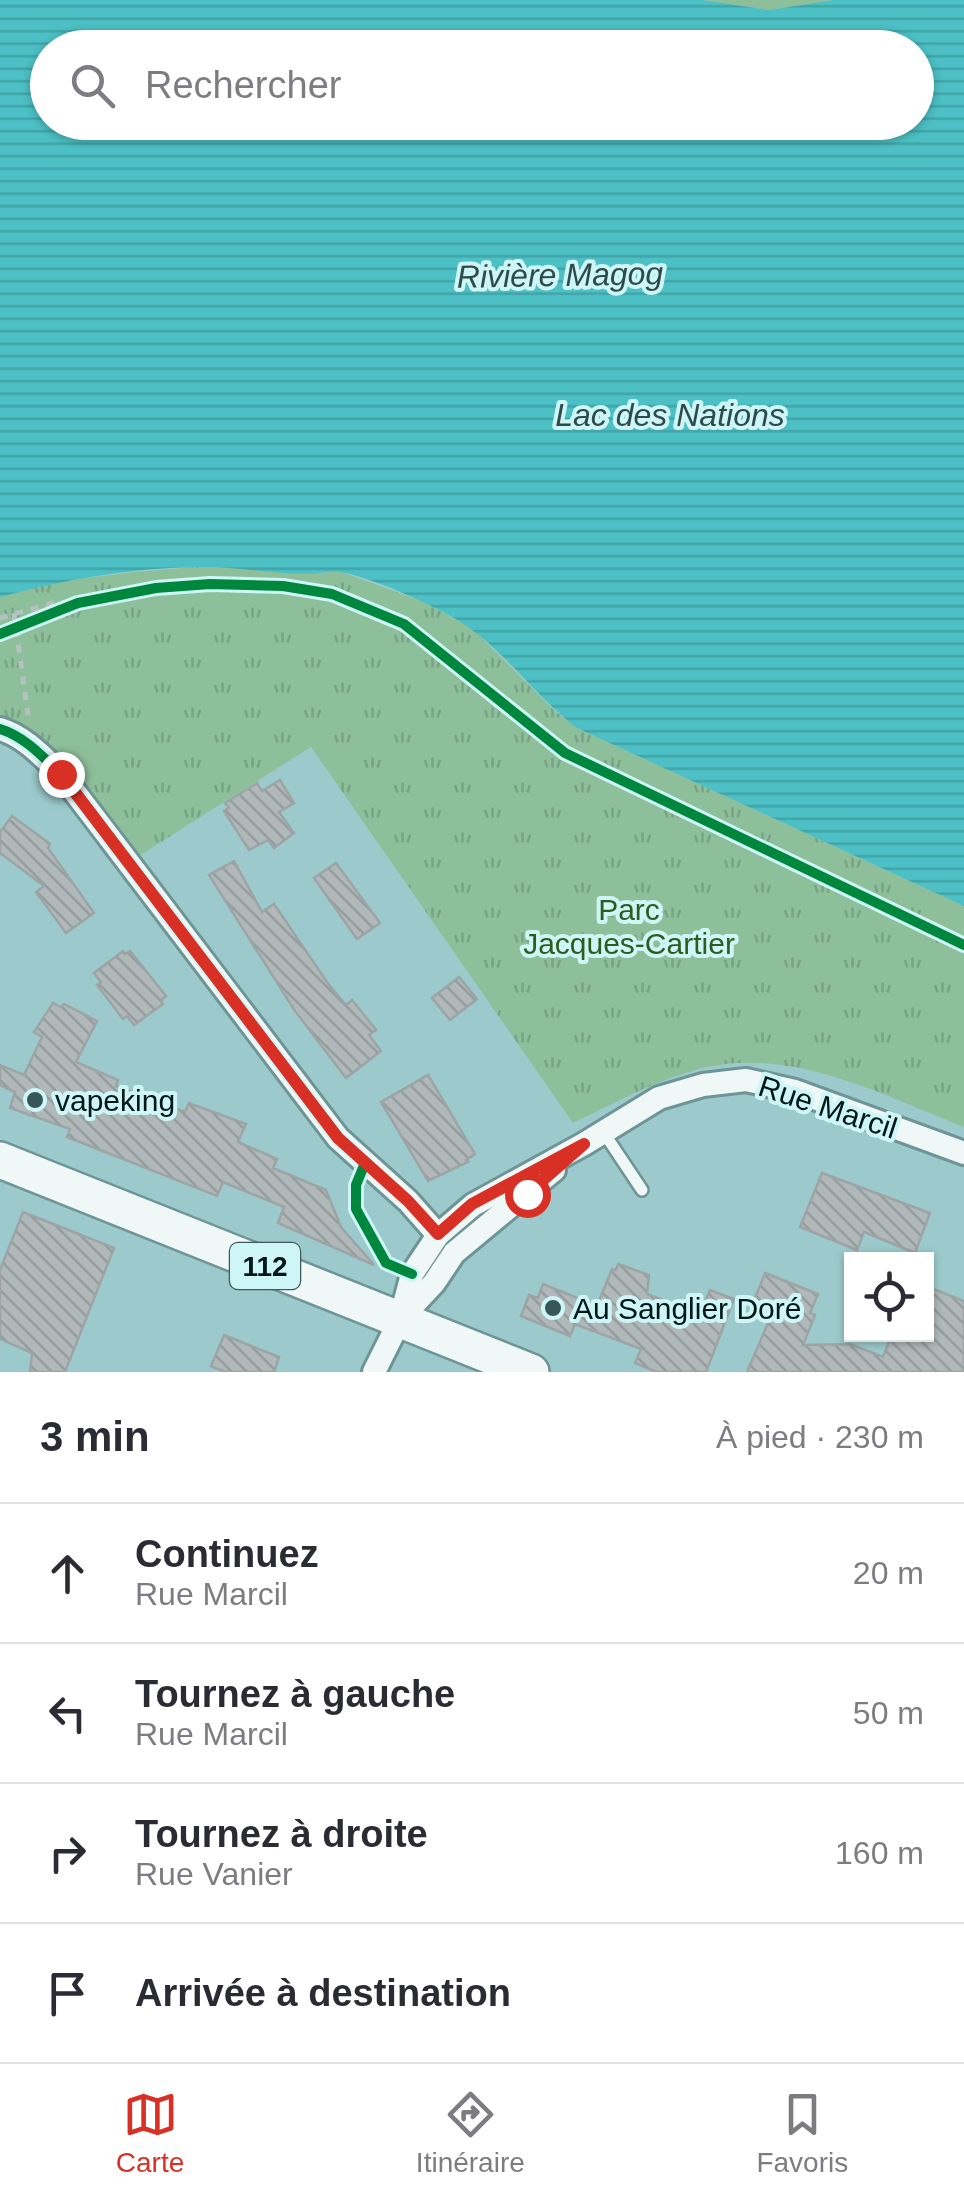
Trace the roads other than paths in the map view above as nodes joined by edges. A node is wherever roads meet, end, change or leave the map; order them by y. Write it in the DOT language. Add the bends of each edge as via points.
graph roads {
  1 [pos="0,729"];
  2 [pos="594,1138"];
  3 [pos="964,1153"];
  4 [pos="0,1160"];
  5 [pos="642,1190"];
  6 [pos="438,1234"];
  7 [pos="400,1320"];
  8 [pos="374,1372"];
  9 [pos="531,1372"];
  1 -- 6 [label="street" via="61,774 338,1138"];
  2 -- 3 [label="street, Rue Marcil" via="659,1098 746,1080 795,1091"];
  2 -- 5 [label="lane"];
  2 -- 6 [label="street, Rue Marcil" via="472,1204"];
  2 -- 7 [label="street, Rue Marcil" via="454,1253"];
  4 -- 7 [label="main road, 112"];
  6 -- 7 [label="street, Rue Marcil" via="412,1274"];
  7 -- 8 [label="street"];
  7 -- 9 [label="main road, 112"];
}
